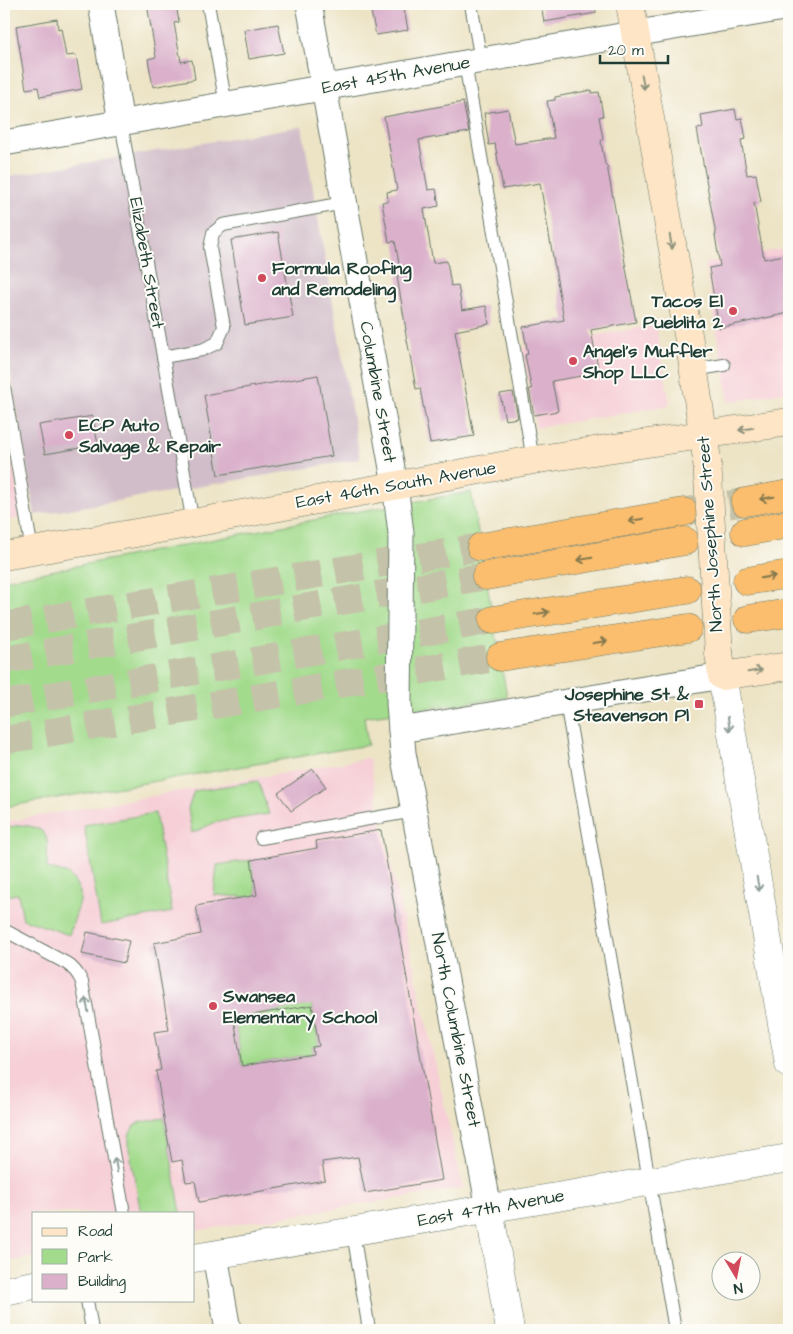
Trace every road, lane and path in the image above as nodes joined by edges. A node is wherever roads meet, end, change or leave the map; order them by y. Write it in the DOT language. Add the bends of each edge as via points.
graph roads {
  1 [pos="101,4"];
  2 [pos="208,4"];
  3 [pos="309,4"];
  4 [pos="471,4"];
  5 [pos="630,4"];
  6 [pos="789,7"];
  7 [pos="635,34"];
  8 [pos="473,62"];
  9 [pos="324,88"];
  10 [pos="226,105"];
  11 [pos="122,123"];
  12 [pos="4,143"];
  13 [pos="344,203"];
  14 [pos="164,358"];
  15 [pos="724,365"];
  16 [pos="693,370"];
  17 [pos="4,386"];
  18 [pos="789,422"];
  19 [pos="705,448"];
  20 [pos="533,460"];
  21 [pos="395,484"];
  22 [pos="789,494"];
  23 [pos="745,502"];
  24 [pos="684,512"];
  25 [pos="193,523"];
  26 [pos="789,524"];
  27 [pos="745,532"];
  28 [pos="685,542"];
  29 [pos="481,547"];
  30 [pos="32,551"];
  31 [pos="4,556"];
  32 [pos="789,574"];
  33 [pos="486,576"];
  34 [pos="747,581"];
  35 [pos="687,590"];
  36 [pos="789,613"];
  37 [pos="494,620"];
  38 [pos="748,620"];
  39 [pos="688,628"];
  40 [pos="500,658"];
  41 [pos="720,665"];
  42 [pos="789,666"];
  43 [pos="566,702"];
  44 [pos="400,721"];
  45 [pos="414,812"];
  46 [pos="261,838"];
  47 [pos="4,930"];
  48 [pos="789,1064"];
  49 [pos="789,1158"];
  50 [pos="650,1181"];
  51 [pos="489,1208"];
  52 [pos="124,1212"];
  53 [pos="353,1232"];
  54 [pos="204,1257"];
  55 [pos="32,1286"];
  56 [pos="4,1290"];
  57 [pos="87,1302"];
  58 [pos="92,1330"];
  59 [pos="228,1330"];
  60 [pos="369,1330"];
  61 [pos="510,1330"];
  62 [pos="675,1330"];
  1 -- 11 [label="street, Elizabeth Street"];
  2 -- 10 [label="lane"];
  3 -- 9 [label="street, Columbine Street"];
  4 -- 8 [label="lane"];
  5 -- 7 [label="main road, North Josephine Street"];
  6 -- 7 [label="street, East 45th Avenue"];
  7 -- 8 [label="street, East 45th Avenue"];
  7 -- 16 [label="main road, North Josephine Street, one-way"];
  8 -- 9 [label="street, East 45th Avenue"];
  8 -- 20 [label="lane"];
  9 -- 10 [label="street, East 45th Avenue"];
  9 -- 13 [label="street, Columbine Street"];
  10 -- 11 [label="street, East 45th Avenue"];
  11 -- 12 [label="street, East 45th Avenue"];
  11 -- 14 [label="lane, Elizabeth Street"];
  13 -- 14 [label="lane" via="224,225 213,233 210,248 224,327 217,343 202,350"];
  13 -- 21 [label="street, Columbine Street"];
  14 -- 25 [label="lane, Elizabeth Street"];
  15 -- 16 [label="lane"];
  16 -- 19 [label="main road, North Josephine Street"];
  17 -- 30 [label="lane"];
  18 -- 19 [label="main road, East 46th South Avenue, one-way"];
  19 -- 20 [label="main road, East 46th South Avenue"];
  19 -- 41 [label="main road, North Josephine Street, bridge"];
  20 -- 21 [label="main road, East 46th South Avenue"];
  21 -- 25 [label="main road, East 46th South Avenue"];
  21 -- 44 [label="street, North Columbine Street" via="402,533"];
  22 -- 23 [label="highway, one-way"];
  24 -- 29 [label="highway, one-way"];
  25 -- 30 [label="main road, East 46th South Avenue"];
  26 -- 27 [label="highway"];
  28 -- 33 [label="highway, one-way"];
  30 -- 31 [label="main road, East 46th South Avenue"];
  34 -- 32 [label="highway, one-way"];
  37 -- 35 [label="highway, one-way"];
  36 -- 38 [label="highway"];
  40 -- 39 [label="highway, one-way"];
  41 -- 42 [label="main road, one-way"];
  41 -- 43 [label="street"];
  41 -- 48 [label="street, North Josephine Street, one-way"];
  43 -- 44 [label="street"];
  43 -- 50 [label="lane"];
  44 -- 45 [label="street, North Columbine Street"];
  45 -- 46 [label="lane"];
  45 -- 51 [label="street, North Columbine Street"];
  52 -- 47 [label="lane, one-way" via="79,974 66,963"];
  49 -- 50 [label="street, East 47th Avenue"];
  50 -- 51 [label="street, East 47th Avenue"];
  50 -- 62 [label="lane"];
  51 -- 53 [label="street, East 47th Avenue"];
  51 -- 61 [label="street, North Columbine Street"];
  53 -- 54 [label="street, East 47th Avenue"];
  53 -- 60 [label="lane"];
  54 -- 59 [label="street"];
  55 -- 56 [label="street"];
  57 -- 58 [label="lane"];
}
